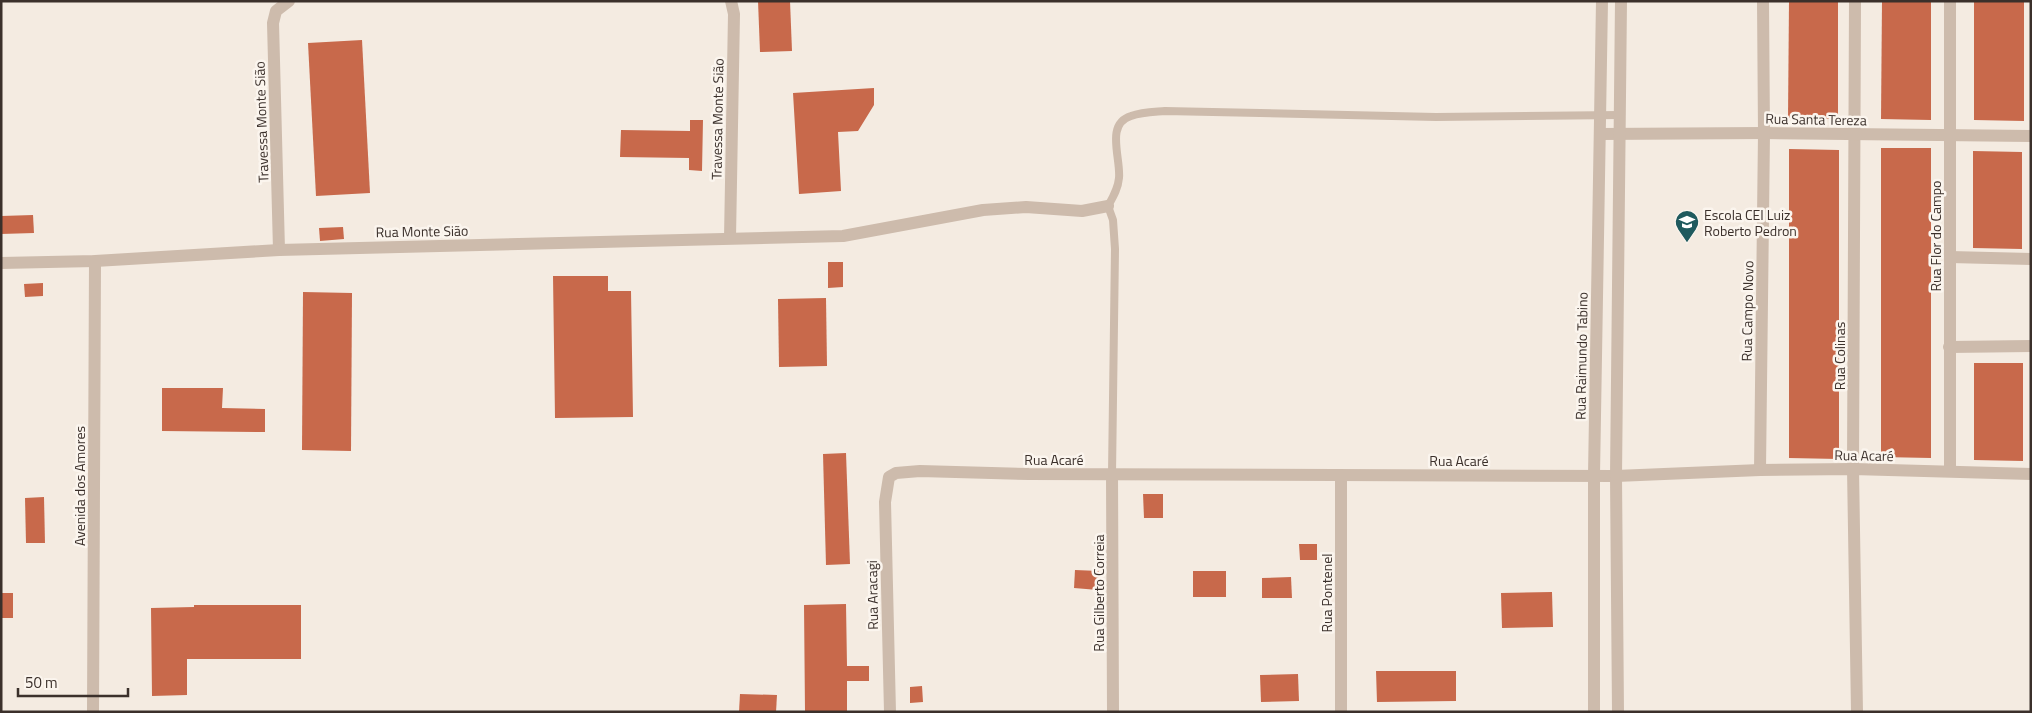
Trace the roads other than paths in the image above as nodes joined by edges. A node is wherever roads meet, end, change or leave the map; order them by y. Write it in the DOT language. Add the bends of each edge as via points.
graph roads {
  1 [pos="290,1"];
  2 [pos="731,1"];
  3 [pos="1602,1"];
  4 [pos="1621,1"];
  5 [pos="1763,1"];
  6 [pos="1855,1"];
  7 [pos="1950,1"];
  8 [pos="1601,114"];
  9 [pos="1620,115"];
  10 [pos="1764,133"];
  11 [pos="1600,134"];
  12 [pos="1620,134"];
  13 [pos="1855,135"];
  14 [pos="1951,136"];
  15 [pos="2031,136"];
  16 [pos="1108,206"];
  17 [pos="730,238"];
  18 [pos="279,250"];
  19 [pos="1950,257"];
  20 [pos="2031,259"];
  21 [pos="96,261"];
  22 [pos="1,263"];
  23 [pos="2031,346"];
  24 [pos="1949,347"];
  25 [pos="1853,469"];
  26 [pos="1760,470"];
  27 [pos="1950,471"];
  28 [pos="1112,474"];
  29 [pos="2031,474"];
  30 [pos="1341,475"];
  31 [pos="1594,475"];
  32 [pos="1616,476"];
  33 [pos="889,477"];
  34 [pos="93,712"];
  35 [pos="890,712"];
  36 [pos="1113,712"];
  37 [pos="1341,712"];
  38 [pos="1594,712"];
  39 [pos="1618,712"];
  40 [pos="1857,712"];
  1 -- 18 [label="street, Travessa Monte Sião" via="276,12 273,23"];
  2 -- 17 [label="street, Travessa Monte Sião" via="734,14"];
  3 -- 8 [label="street, Rua Raimundo Tabino"];
  4 -- 9 [label="street"];
  5 -- 10 [label="street, Rua Campo Novo"];
  6 -- 13 [label="street, Rua Colinas"];
  7 -- 14 [label="street, Rua Flor do Campo"];
  8 -- 9 [label="lane"];
  8 -- 11 [label="street, Rua Raimundo Tabino"];
  8 -- 16 [label="lane" via="1436,117 1166,111 1130,116 1119,123 1116,132 1120,177 1118,189"];
  9 -- 12 [label="street"];
  10 -- 12 [label="street, Rua Santa Tereza"];
  10 -- 13 [label="street, Rua Santa Tereza"];
  10 -- 26 [label="street, Rua Campo Novo"];
  11 -- 12 [label="street, Rua Santa Tereza"];
  11 -- 31 [label="street, Rua Raimundo Tabino"];
  12 -- 32 [label="street"];
  13 -- 14 [label="street, Rua Santa Tereza"];
  13 -- 25 [label="street, Rua Colinas"];
  14 -- 15 [label="street, Rua Santa Tereza"];
  14 -- 19 [label="street, Rua Flor do Campo"];
  16 -- 17 [label="street, Rua Monte Sião" via="1082,211 1026,207 983,210 843,236"];
  16 -- 28 [label="lane" via="1113,220 1115,249"];
  17 -- 18 [label="street, Rua Monte Sião"];
  18 -- 21 [label="street, Rua Monte Sião"];
  19 -- 20 [label="street"];
  19 -- 24 [label="street, Rua Flor do Campo"];
  21 -- 22 [label="street, Rua Monte Sião"];
  21 -- 34 [label="street, Avenida dos Amores"];
  23 -- 24 [label="street"];
  24 -- 27 [label="street, Rua Flor do Campo"];
  25 -- 26 [label="street, Rua Acaré"];
  25 -- 27 [label="street, Rua Acaré"];
  25 -- 40 [label="street, Rua Colinas"];
  26 -- 32 [label="street, Rua Acaré"];
  27 -- 29 [label="street, Rua Acaré"];
  28 -- 30 [label="street, Rua Acaré"];
  28 -- 33 [label="street, Rua Acaré" via="920,471 896,473"];
  28 -- 36 [label="street, Rua Gilberto Correia"];
  30 -- 31 [label="street, Rua Acaré"];
  30 -- 37 [label="street, Rua Pontenel"];
  31 -- 32 [label="street, Rua Acaré"];
  31 -- 38 [label="street, Rua Raimundo Tabino"];
  32 -- 39 [label="street"];
  33 -- 35 [label="street, Rua Aracagi" via="885,502"];
}
